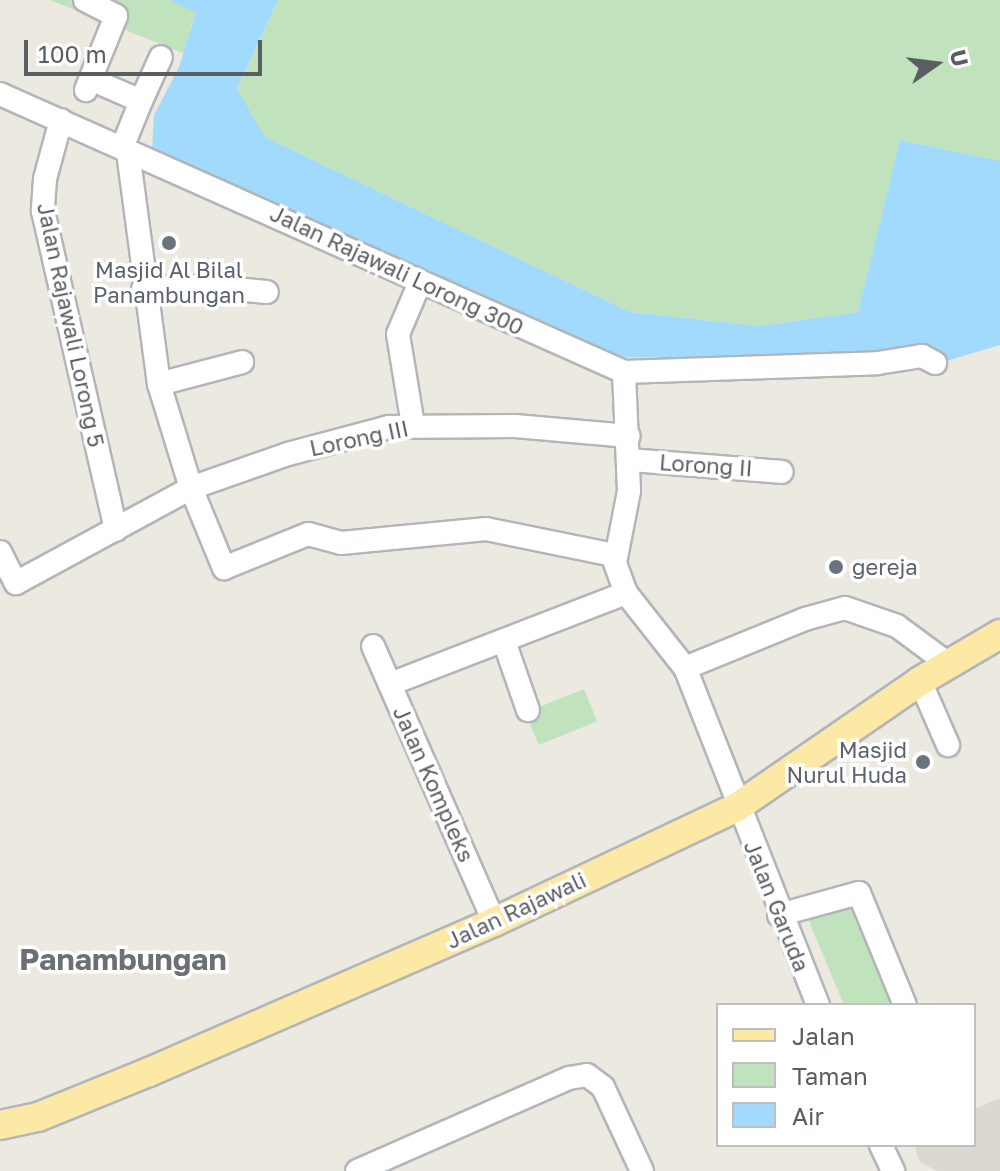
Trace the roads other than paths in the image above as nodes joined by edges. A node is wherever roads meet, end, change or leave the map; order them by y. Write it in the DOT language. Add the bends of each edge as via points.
graph roads {
  1 [pos="85,0"];
  2 [pos="161,57"];
  3 [pos="0,94"];
  4 [pos="141,101"];
  5 [pos="61,120"];
  6 [pos="125,150"];
  7 [pos="420,282"];
  8 [pos="143,289"];
  9 [pos="267,292"];
  10 [pos="242,362"];
  11 [pos="935,363"];
  12 [pos="624,372"];
  13 [pos="159,384"];
  14 [pos="413,425"];
  15 [pos="629,436"];
  16 [pos="630,460"];
  17 [pos="782,472"];
  18 [pos="191,488"];
  19 [pos="116,530"];
  20 [pos="0,554"];
  21 [pos="614,555"];
  22 [pos="626,593"];
  23 [pos="1000,634"];
  24 [pos="505,644"];
  25 [pos="373,646"];
  26 [pos="947,663"];
  27 [pos="685,668"];
  28 [pos="920,681"];
  29 [pos="390,684"];
  30 [pos="528,710"];
  31 [pos="948,745"];
  32 [pos="737,807"];
  33 [pos="779,915"];
  34 [pos="494,922"];
  35 [pos="817,1003"];
  36 [pos="904,1003"];
  37 [pos="0,1125"];
  38 [pos="882,1147"];
  39 [pos="357,1171"];
  40 [pos="642,1171"];
  41 [pos="893,1171"];
  1 -- 4 [label="street" via="116,16 95,88"];
  2 -- 4 [label="street"];
  3 -- 5 [label="street, Jalan Rajawali Lorong 300"];
  4 -- 6 [label="street"];
  5 -- 6 [label="street, Jalan Rajawali Lorong 300"];
  5 -- 19 [label="street, Jalan Rajawali Lorong 5" via="45,179 43,211"];
  6 -- 7 [label="street, Jalan Rajawali Lorong 300"];
  6 -- 8 [label="street"];
  7 -- 12 [label="street, Jalan Rajawali Lorong 300"];
  7 -- 14 [label="street" via="398,334"];
  8 -- 9 [label="street" via="203,286"];
  8 -- 13 [label="street"];
  10 -- 13 [label="street"];
  11 -- 12 [label="street" via="922,356 878,363"];
  12 -- 15 [label="street"];
  13 -- 18 [label="street"];
  14 -- 15 [label="street, Lorong III"];
  14 -- 18 [label="street, Lorong III" via="288,454"];
  15 -- 16 [label="street"];
  16 -- 17 [label="street, Lorong II"];
  16 -- 21 [label="street"];
  18 -- 19 [label="street, Lorong III"];
  18 -- 21 [label="street" via="224,568 308,534 341,543 486,529"];
  19 -- 20 [label="street, Lorong III" via="16,583"];
  21 -- 22 [label="street"];
  22 -- 24 [label="street"];
  22 -- 27 [label="street, Jalan Garuda"];
  23 -- 26 [label="main road, Jalan Rajawali"];
  24 -- 29 [label="street"];
  24 -- 30 [label="street"];
  25 -- 29 [label="street, Jalan Kompleks"];
  26 -- 27 [label="street" via="897,626 845,608"];
  26 -- 28 [label="main road, Jalan Rajawali"];
  27 -- 32 [label="street, Jalan Garuda"];
  28 -- 31 [label="street"];
  28 -- 32 [label="main road, Jalan Rajawali"];
  29 -- 34 [label="street, Jalan Kompleks"];
  32 -- 33 [label="street, Jalan Garuda"];
  32 -- 34 [label="main road, Jalan Rajawali"];
  33 -- 35 [label="street, Jalan Garuda"];
  33 -- 36 [label="street" via="859,893"];
  34 -- 37 [label="main road, Jalan Rajawali" via="74,1104"];
  38 -- 41 [label="street"];
  39 -- 40 [label="street" via="587,1075 603,1087"];
}
